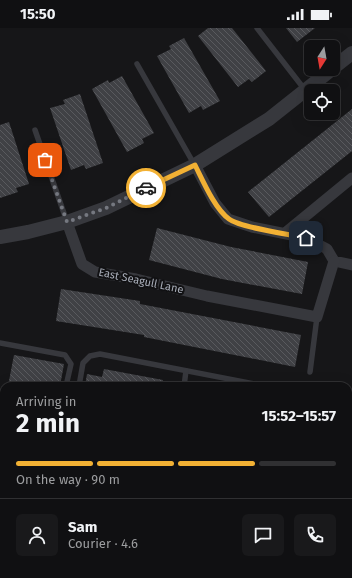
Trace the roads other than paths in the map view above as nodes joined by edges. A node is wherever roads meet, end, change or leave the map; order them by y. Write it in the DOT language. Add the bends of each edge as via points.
graph roads {
  1 [pos="257,28"];
  2 [pos="352,53"];
  3 [pos="340,62"];
  4 [pos="137,64"];
  5 [pos="322,76"];
  6 [pos="312,84"];
  7 [pos="304,89"];
  8 [pos="304,91"];
  9 [pos="35,130"];
  10 [pos="195,165"];
  11 [pos="352,178"];
  12 [pos="67,222"];
  13 [pos="285,233"];
  14 [pos="0,237"];
  15 [pos="334,261"];
  16 [pos="352,265"];
  17 [pos="317,317"];
  18 [pos="0,343"];
  19 [pos="186,371"];
  20 [pos="310,372"];
  21 [pos="229,379"];
  22 [pos="67,382"];
  23 [pos="80,382"];
  24 [pos="185,382"];
  25 [pos="229,382"];
  26 [pos="245,382"];
  1 -- 7 [label="lane"];
  2 -- 3 [label="street"];
  4 -- 10 [label="lane"];
  5 -- 6 [label="street"];
  8 -- 10 [label="street" via="269,119"];
  9 -- 12 [label="lane, East Seagull Lane"];
  10 -- 12 [label="street" via="106,208"];
  10 -- 13 [label="street" via="215,203 228,219 252,227"];
  11 -- 13 [label="street"];
  12 -- 14 [label="street"];
  12 -- 17 [label="street, East Seagull Lane" via="82,264 95,272"];
  13 -- 15 [label="street" via="306,238 327,249"];
  15 -- 16 [label="street"];
  15 -- 17 [label="street"];
  17 -- 20 [label="lane"];
  18 -- 22 [label="lane" via="65,355 71,364"];
  19 -- 21 [label="lane"];
  19 -- 23 [label="lane" via="100,354 90,356 83,363"];
  19 -- 24 [label="lane"];
  21 -- 25 [label="lane"];
  21 -- 26 [label="lane"];
}
